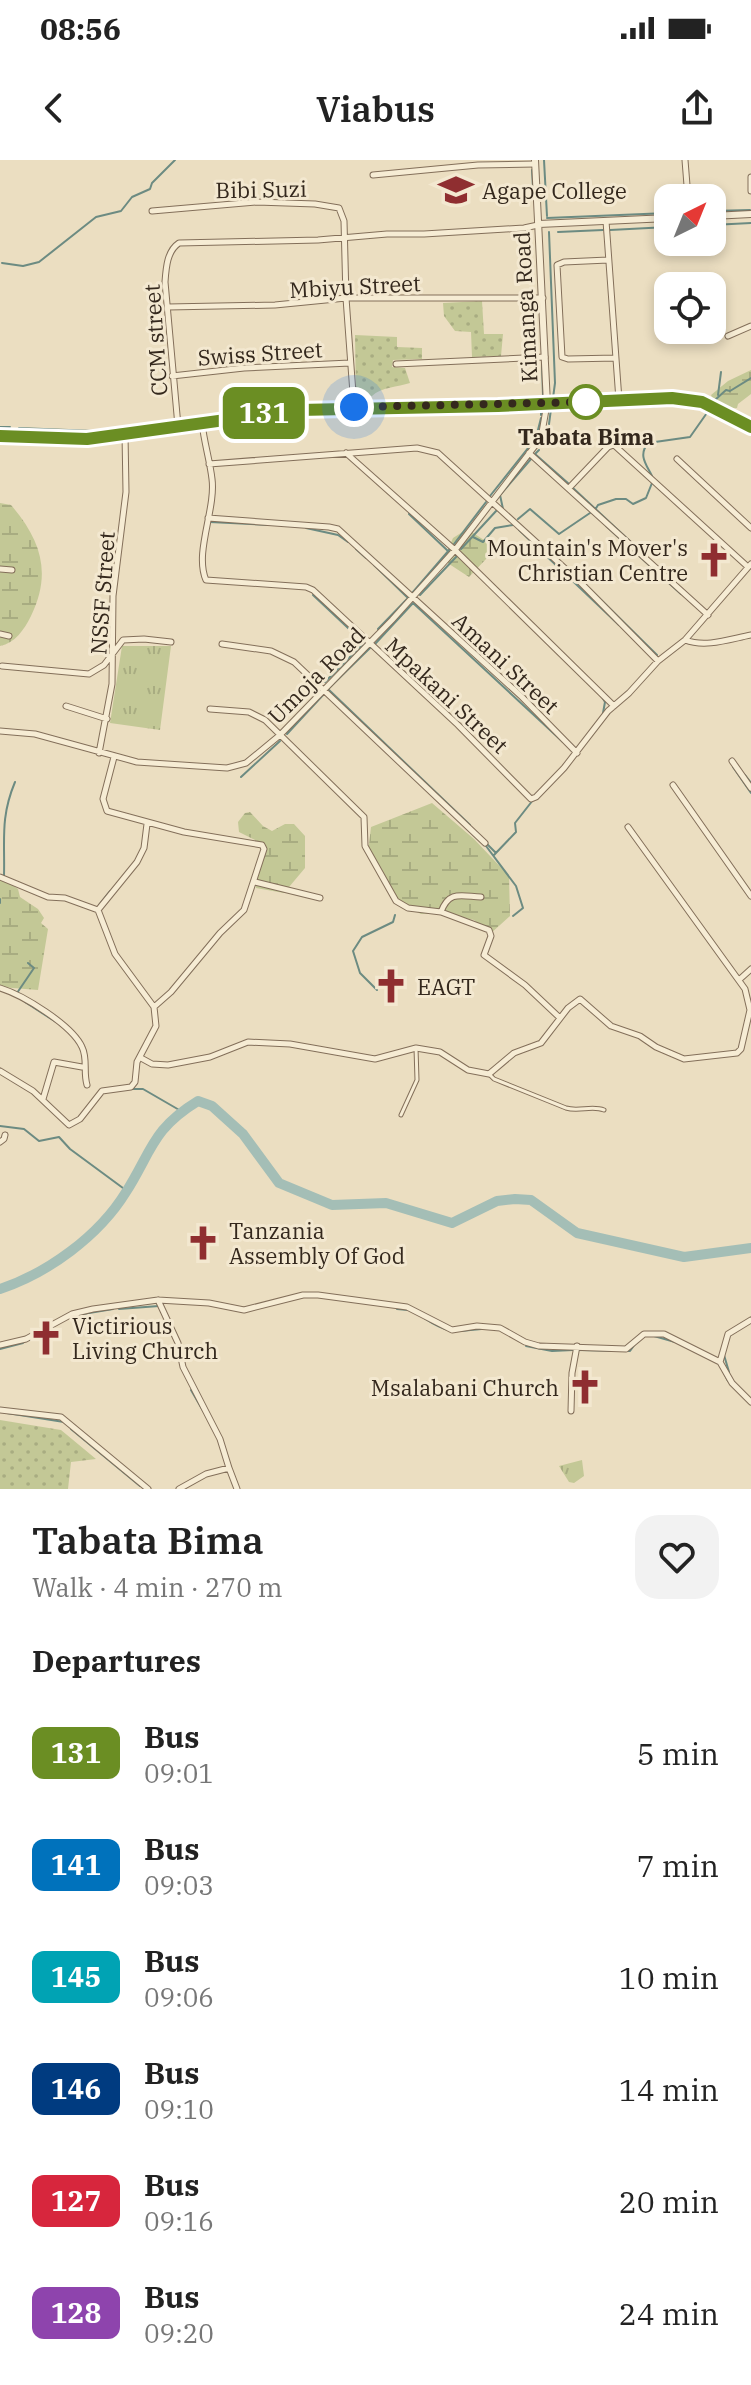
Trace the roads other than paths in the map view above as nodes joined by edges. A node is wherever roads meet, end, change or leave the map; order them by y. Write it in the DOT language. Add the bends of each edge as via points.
graph roads {
  1 [pos="685,160"];
  2 [pos="535,162"];
  3 [pos="373,175"];
  4 [pos="751,177"];
  5 [pos="687,184"];
  6 [pos="751,191"];
  7 [pos="152,211"];
  8 [pos="751,214"];
  9 [pos="726,215"];
  10 [pos="654,219"];
  11 [pos="606,221"];
  12 [pos="539,224"];
  13 [pos="345,238"];
  14 [pos="608,260"];
  15 [pos="346,298"];
  16 [pos="544,298"];
  17 [pos="168,307"];
  18 [pos="751,326"];
  19 [pos="728,336"];
  20 [pos="546,357"];
  21 [pos="616,358"];
  22 [pos="350,363"];
  23 [pos="396,364"];
  24 [pos="172,376"];
  25 [pos="619,400"];
  26 [pos="547,404"];
  27 [pos="354,407"];
  28 [pos="202,422"];
  29 [pos="178,426"];
  30 [pos="751,427"];
  31 [pos="125,434"];
  32 [pos="0,436"];
  33 [pos="345,452"];
  34 [pos="529,453"];
  35 [pos="677,459"];
  36 [pos="209,464"];
  37 [pos="569,488"];
  38 [pos="491,502"];
  39 [pos="208,518"];
  40 [pos="751,528"];
  41 [pos="455,550"];
  42 [pos="750,565"];
  43 [pos="0,569"];
  44 [pos="12,570"];
  45 [pos="413,597"];
  46 [pos="708,615"];
  47 [pos="0,634"];
  48 [pos="751,635"];
  49 [pos="9,636"];
  50 [pos="685,640"];
  51 [pos="171,642"];
  52 [pos="369,643"];
  53 [pos="222,644"];
  54 [pos="112,657"];
  55 [pos="658,661"];
  56 [pos="2,666"];
  57 [pos="324,688"];
  58 [pos="66,706"];
  59 [pos="614,706"];
  60 [pos="210,709"];
  61 [pos="107,719"];
  62 [pos="0,731"];
  63 [pos="280,735"];
  64 [pos="99,753"];
  65 [pos="577,753"];
  66 [pos="114,757"];
  67 [pos="732,761"];
  68 [pos="673,785"];
  69 [pos="751,788"];
  70 [pos="147,824"];
  71 [pos="628,827"];
  72 [pos="485,843"];
  73 [pos="0,877"];
  74 [pos="255,882"];
  75 [pos="751,896"];
  76 [pos="481,897"];
  77 [pos="320,898"];
  78 [pos="98,910"];
  79 [pos="441,912"];
  80 [pos="751,969"];
  81 [pos="740,980"];
  82 [pos="0,988"];
  83 [pos="154,1007"];
  84 [pos="560,1018"];
  85 [pos="416,1048"];
  86 [pos="141,1058"];
  87 [pos="82,1067"];
  88 [pos="0,1071"];
  89 [pos="489,1074"];
  90 [pos="87,1085"];
  91 [pos="43,1099"];
  92 [pos="604,1110"];
  93 [pos="401,1115"];
  94 [pos="5,1135"];
  95 [pos="0,1142"];
  96 [pos="158,1300"];
  97 [pos="751,1320"];
  98 [pos="0,1345"];
  99 [pos="577,1346"];
  100 [pos="720,1362"];
  101 [pos="751,1402"];
  102 [pos="0,1410"];
  103 [pos="571,1411"];
  104 [pos="229,1468"];
  105 [pos="148,1489"];
  106 [pos="179,1489"];
  107 [pos="237,1489"];
  1 -- 5 [label="street"];
  2 -- 3 [label="street"];
  2 -- 12 [label="main road, Kimanga Road"];
  4 -- 6 [label="street"];
  7 -- 13 [label="street, Bibi Suzi" via="257,202 335,206 342,212"];
  8 -- 9 [label="main road"];
  10 -- 11 [label="main road"];
  11 -- 12 [label="main road"];
  11 -- 14 [label="street"];
  12 -- 13 [label="street"];
  12 -- 16 [label="main road, Kimanga Road"];
  13 -- 15 [label="street"];
  13 -- 17 [label="street, CCM street" via="184,241 171,253 165,282"];
  14 -- 21 [label="street"];
  14 -- 21 [label="street" via="557,265 562,357"];
  15 -- 16 [label="street, Mbiyu Street"];
  15 -- 17 [label="street, Mbiyu Street"];
  15 -- 22 [label="street"];
  16 -- 20 [label="main road, Kimanga Road"];
  17 -- 24 [label="street, CCM street"];
  18 -- 19 [label="street"];
  20 -- 23 [label="street"];
  20 -- 26 [label="main road, Kimanga Road"];
  21 -- 25 [label="street"];
  22 -- 24 [label="street, Swiss Street"];
  22 -- 27 [label="street"];
  24 -- 29 [label="street, CCM street"];
  25 -- 26 [label="main road"];
  25 -- 30 [label="main road" via="694,400"];
  26 -- 27 [label="main road"];
  26 -- 34 [label="street, Umoja Road" via="543,433"];
  27 -- 28 [label="main road"];
  28 -- 29 [label="main road"];
  28 -- 36 [label="street"];
  29 -- 31 [label="main road"];
  31 -- 32 [label="main road" via="72,439"];
  31 -- 54 [label="street, NSSF Street" via="126,492 113,596"];
  33 -- 36 [label="street"];
  33 -- 38 [label="street" via="432,450"];
  33 -- 41 [label="street"];
  34 -- 37 [label="street"];
  34 -- 38 [label="street, Umoja Road"];
  35 -- 40 [label="street"];
  36 -- 39 [label="street" via="213,482"];
  37 -- 42 [label="street" via="614,445"];
  37 -- 46 [label="street"];
  38 -- 41 [label="street, Umoja Road"];
  38 -- 55 [label="street"];
  39 -- 45 [label="street, Amani Street" via="338,529"];
  39 -- 52 [label="street, Mpakani Street" via="206,580 309,587"];
  41 -- 45 [label="street, Umoja Road"];
  41 -- 59 [label="street"];
  42 -- 46 [label="street"];
  43 -- 44 [label="street"];
  45 -- 52 [label="street, Umoja Road"];
  45 -- 65 [label="street, Amani Street"];
  46 -- 50 [label="street"];
  47 -- 49 [label="street"];
  48 -- 50 [label="street" via="717,642"];
  50 -- 55 [label="street"];
  51 -- 54 [label="street" via="128,639 117,645"];
  52 -- 57 [label="street, Umoja Road"];
  52 -- 65 [label="street, Mpakani Street" via="533,799"];
  53 -- 57 [label="street" via="282,654"];
  54 -- 56 [label="street" via="89,674"];
  54 -- 61 [label="street, NSSF Street"];
  55 -- 59 [label="street"];
  57 -- 63 [label="street, Umoja Road"];
  57 -- 72 [label="street"];
  58 -- 61 [label="street"];
  59 -- 65 [label="street"];
  60 -- 63 [label="street" via="257,714"];
  61 -- 64 [label="street, NSSF Street"];
  62 -- 64 [label="street, Umoja Road" via="35,734"];
  63 -- 66 [label="street, Umoja Road" via="246,763 227,768"];
  63 -- 79 [label="street" via="364,817 365,846 396,901"];
  64 -- 66 [label="street, Umoja Road"];
  66 -- 70 [label="street" via="104,808"];
  67 -- 69 [label="street"];
  68 -- 75 [label="street"];
  70 -- 74 [label="street" via="262,845"];
  70 -- 78 [label="street" via="137,862"];
  71 -- 81 [label="street"];
  73 -- 78 [label="street"];
  74 -- 77 [label="street"];
  74 -- 83 [label="street" via="239,916"];
  76 -- 79 [label="street" via="452,896"];
  78 -- 83 [label="street" via="115,954"];
  79 -- 84 [label="street" via="491,932 484,955"];
  80 -- 81 [label="street"];
  81 -- 84 [label="street" via="750,1010 741,1049 731,1054 678,1057 611,1026 581,999"];
  82 -- 90 [label="street" via="76,1038 84,1050"];
  83 -- 86 [label="street" via="156,1026"];
  84 -- 89 [label="street" via="541,1043 514,1053"];
  85 -- 86 [label="street" via="375,1059 248,1042 168,1065"];
  85 -- 89 [label="street" via="440,1052 468,1070"];
  85 -- 93 [label="street" via="417,1080"];
  86 -- 91 [label="street" via="131,1087 102,1091 72,1125"];
  87 -- 91 [label="street" via="54,1062"];
  88 -- 91 [label="street"];
  89 -- 92 [label="street" via="575,1111"];
  94 -- 95 [label="street"];
  96 -- 98 [label="street" via="72,1314 26,1339"];
  96 -- 99 [label="street" via="244,1310 303,1295 346,1297 407,1307 452,1330 494,1327 539,1346"];
  96 -- 104 [label="street"];
  97 -- 100 [label="street" via="728,1334"];
  99 -- 100 [label="street" via="626,1349 644,1334 664,1334"];
  99 -- 103 [label="street"];
  100 -- 101 [label="street"];
  102 -- 105 [label="street" via="61,1417"];
  104 -- 106 [label="street"];
  104 -- 107 [label="street"];
}
